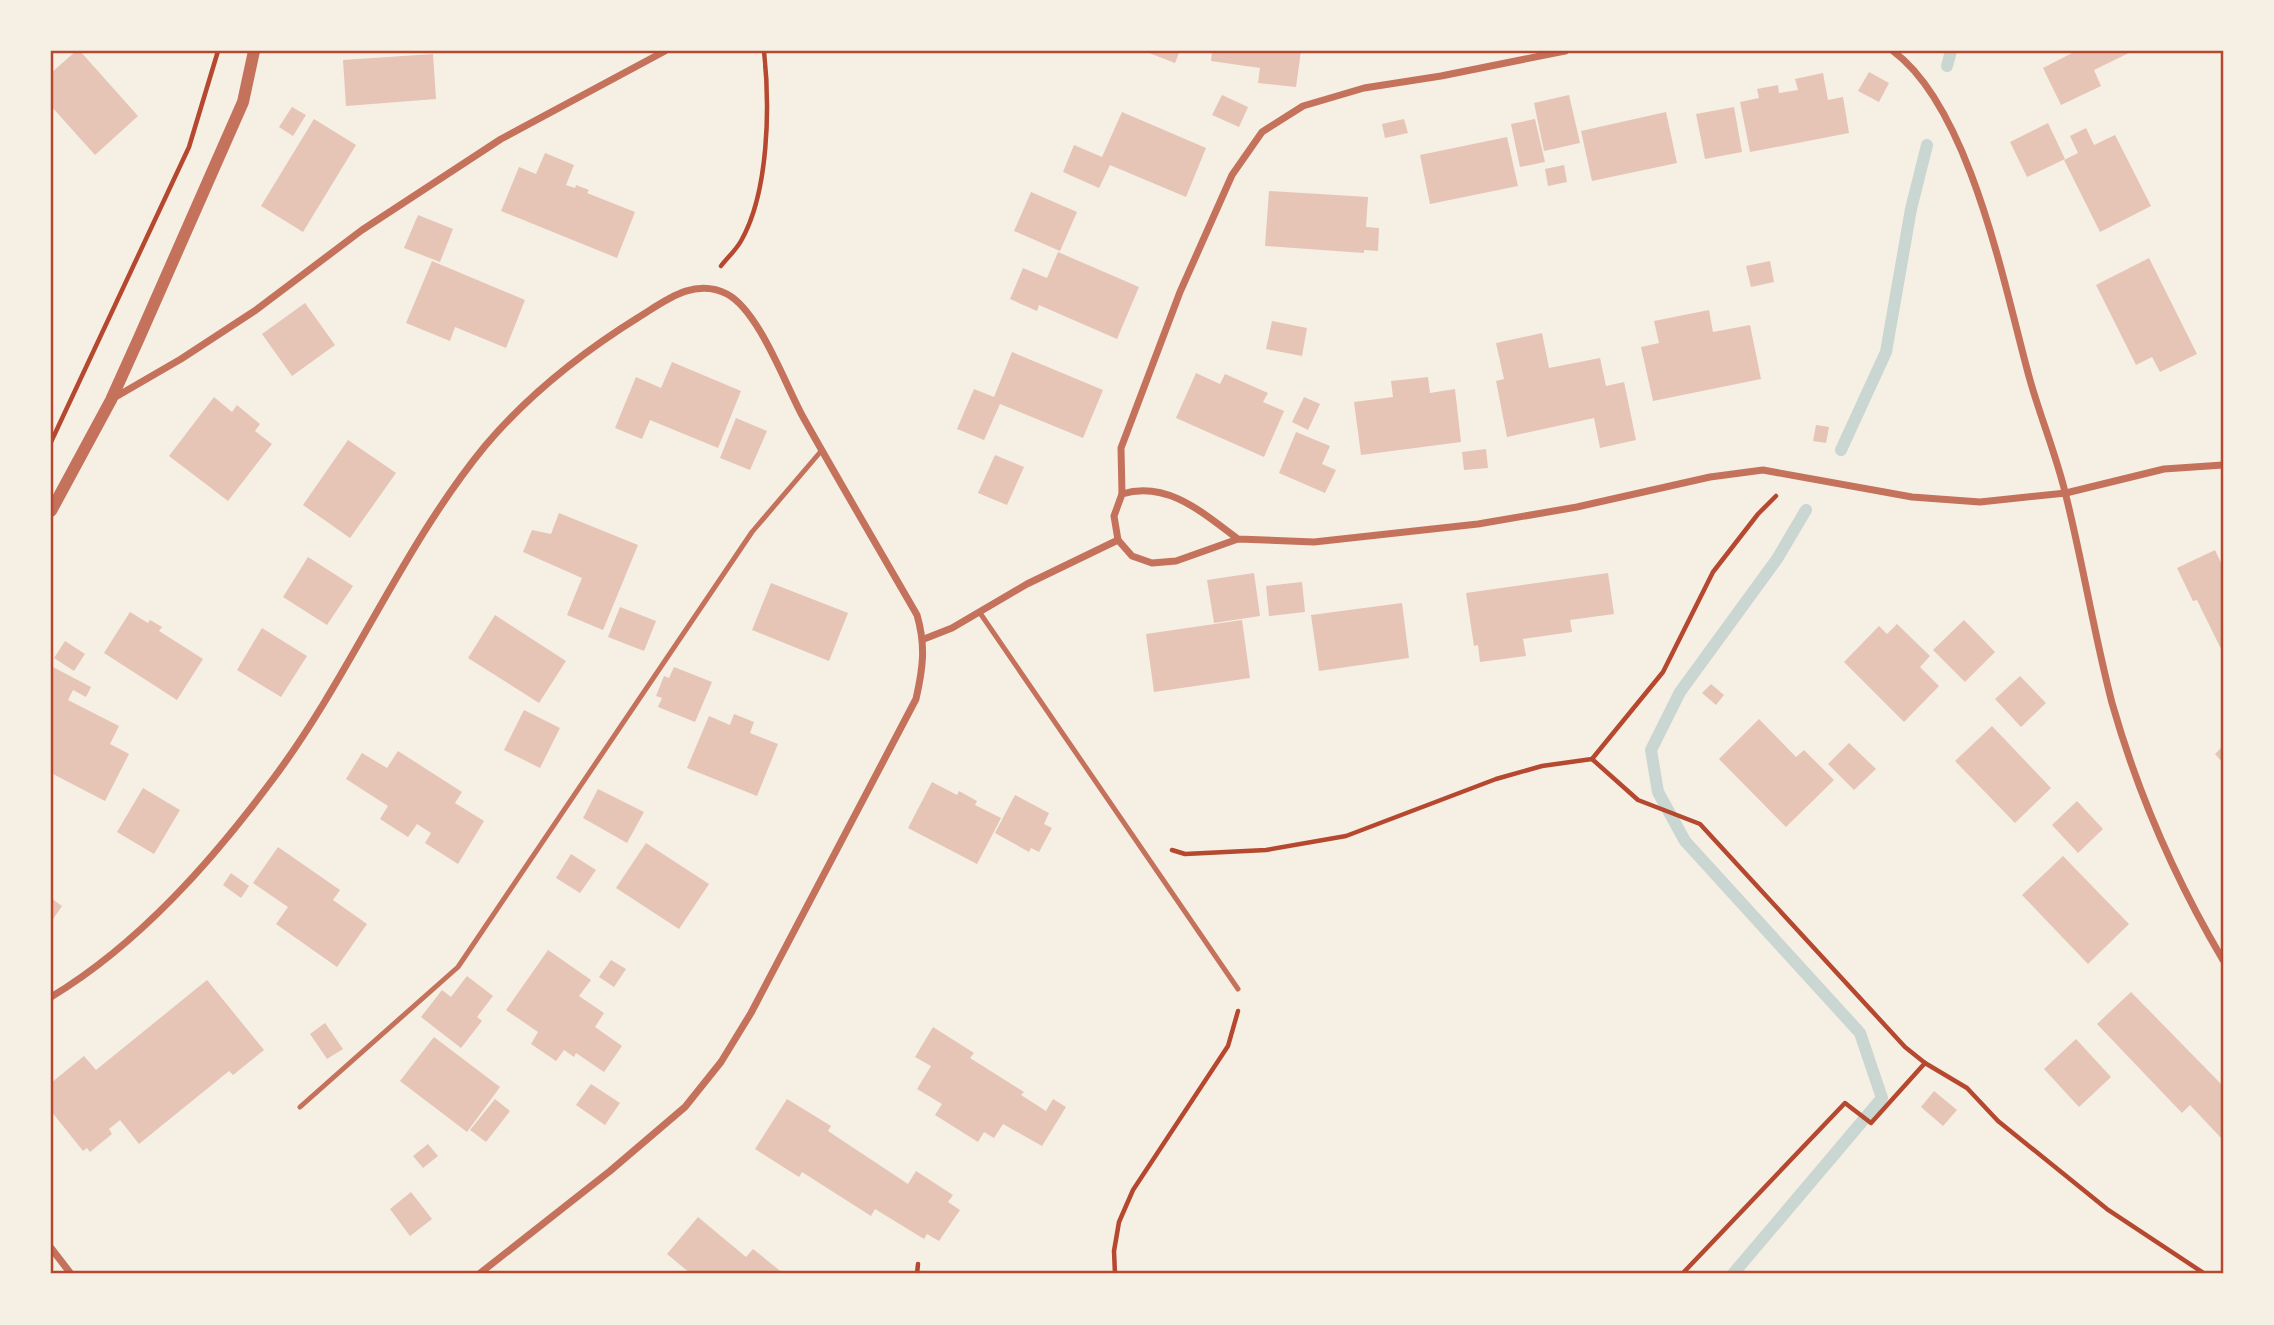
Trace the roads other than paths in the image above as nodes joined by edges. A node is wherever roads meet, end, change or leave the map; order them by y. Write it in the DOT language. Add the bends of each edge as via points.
graph roads {
  1 [pos="254,51"];
  2 [pos="665,51"];
  3 [pos="1565,51"];
  4 [pos="1893,51"];
  5 [pos="111,400"];
  6 [pos="822,450"];
  7 [pos="2223,465"];
  8 [pos="2066,493"];
  9 [pos="1122,494"];
  10 [pos="51,511"];
  11 [pos="1238,539"];
  12 [pos="1118,540"];
  13 [pos="980,613"];
  14 [pos="924,639"];
  15 [pos="2223,960"];
  16 [pos="1238,989"];
  17 [pos="51,997"];
  18 [pos="300,1107"];
  19 [pos="51,1248"];
  20 [pos="71,1274"];
  21 [pos="479,1274"];
  1 -- 5 [label="street" via="243,102"];
  2 -- 5 [label="street" via="501,139 362,230 256,310"];
  3 -- 9 [label="street" via="1364,88 1303,106 1262,132 1232,175 1176,303 1121,448"];
  4 -- 8 [label="street" via="1938,107 1979,189 2034,399"];
  5 -- 10 [label="street"];
  6 -- 14 [label="street" via="917,615"];
  6 -- 17 [label="street" via="752,319 730,296 710,288 679,292 583,352 494,436 449,495 344,670 257,799 192,879 132,934"];
  6 -- 18 [label="lane" via="752,532 458,967"];
  7 -- 8 [label="street" via="2164,469"];
  8 -- 11 [label="street" via="1966,501 1912,497 1763,470 1577,507 1382,536 1314,542"];
  8 -- 15 [label="street" via="2093,628 2153,826"];
  9 -- 11 [label="street" via="1142,488 1163,492 1198,509"];
  9 -- 12 [label="street" via="1114,516"];
  11 -- 12 [label="street" via="1176,561 1152,563 1132,556"];
  12 -- 13 [label="street" via="1027,584"];
  13 -- 14 [label="street"];
  13 -- 16 [label="lane"];
  14 -- 21 [label="street" via="916,699 721,1062 679,1112"];
  19 -- 20 [label="street"];
}
